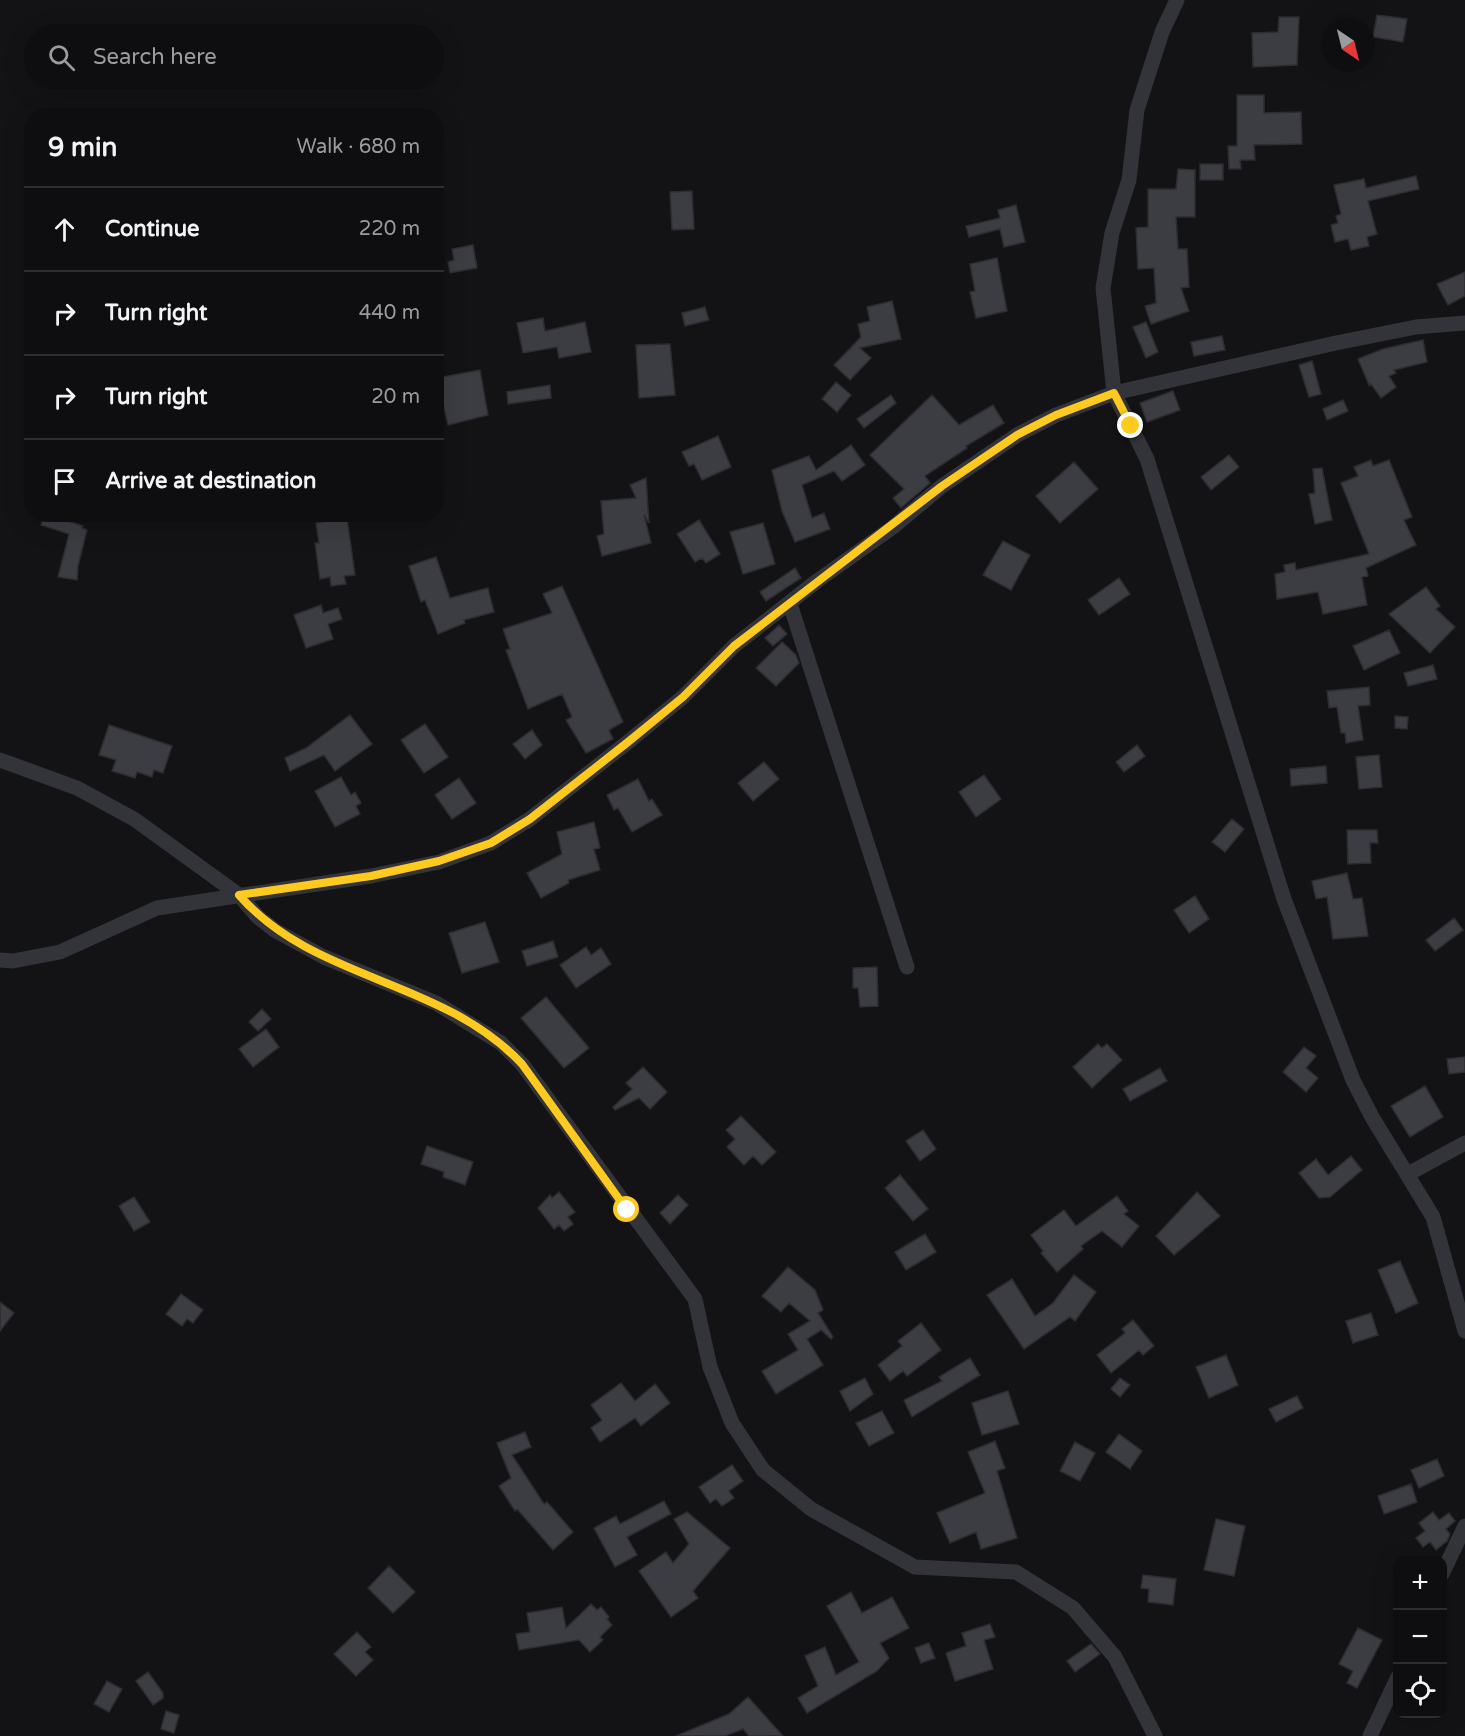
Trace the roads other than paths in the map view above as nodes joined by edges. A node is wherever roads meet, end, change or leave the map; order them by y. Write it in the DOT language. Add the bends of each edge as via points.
graph roads {
  1 [pos="1177,0"];
  2 [pos="1465,322"];
  3 [pos="1114,393"];
  4 [pos="790,604"];
  5 [pos="0,760"];
  6 [pos="239,895"];
  7 [pos="0,960"];
  8 [pos="907,967"];
  9 [pos="1465,1143"];
  10 [pos="1408,1174"];
  11 [pos="1465,1331"];
  12 [pos="1465,1526"];
  13 [pos="1447,1565"];
  14 [pos="1393,1688"];
  15 [pos="1155,1736"];
  16 [pos="1370,1736"];
  1 -- 3 [label="street" via="1162,32 1137,110 1129,180 1112,233 1103,288"];
  2 -- 3 [label="street" via="1336,343"];
  3 -- 4 [label="street" via="1017,435 942,486"];
  3 -- 10 [label="street" via="1147,459 1284,899 1313,979 1353,1080"];
  4 -- 6 [label="street" via="734,646 683,697 628,742 530,819 491,843 439,861 371,876"];
  4 -- 8 [label="street"];
  5 -- 6 [label="street" via="77,788 134,819"];
  6 -- 7 [label="street" via="158,908 60,952"];
  6 -- 15 [label="street" via="276,931 324,957 436,1003 501,1043 522,1064 695,1299 710,1367 732,1423 763,1470 811,1509 915,1567 1016,1572 1073,1608 1114,1657"];
  9 -- 10 [label="street"];
  10 -- 11 [label="street" via="1433,1217"];
  12 -- 13 [label="street"];
  14 -- 16 [label="street"];
}
